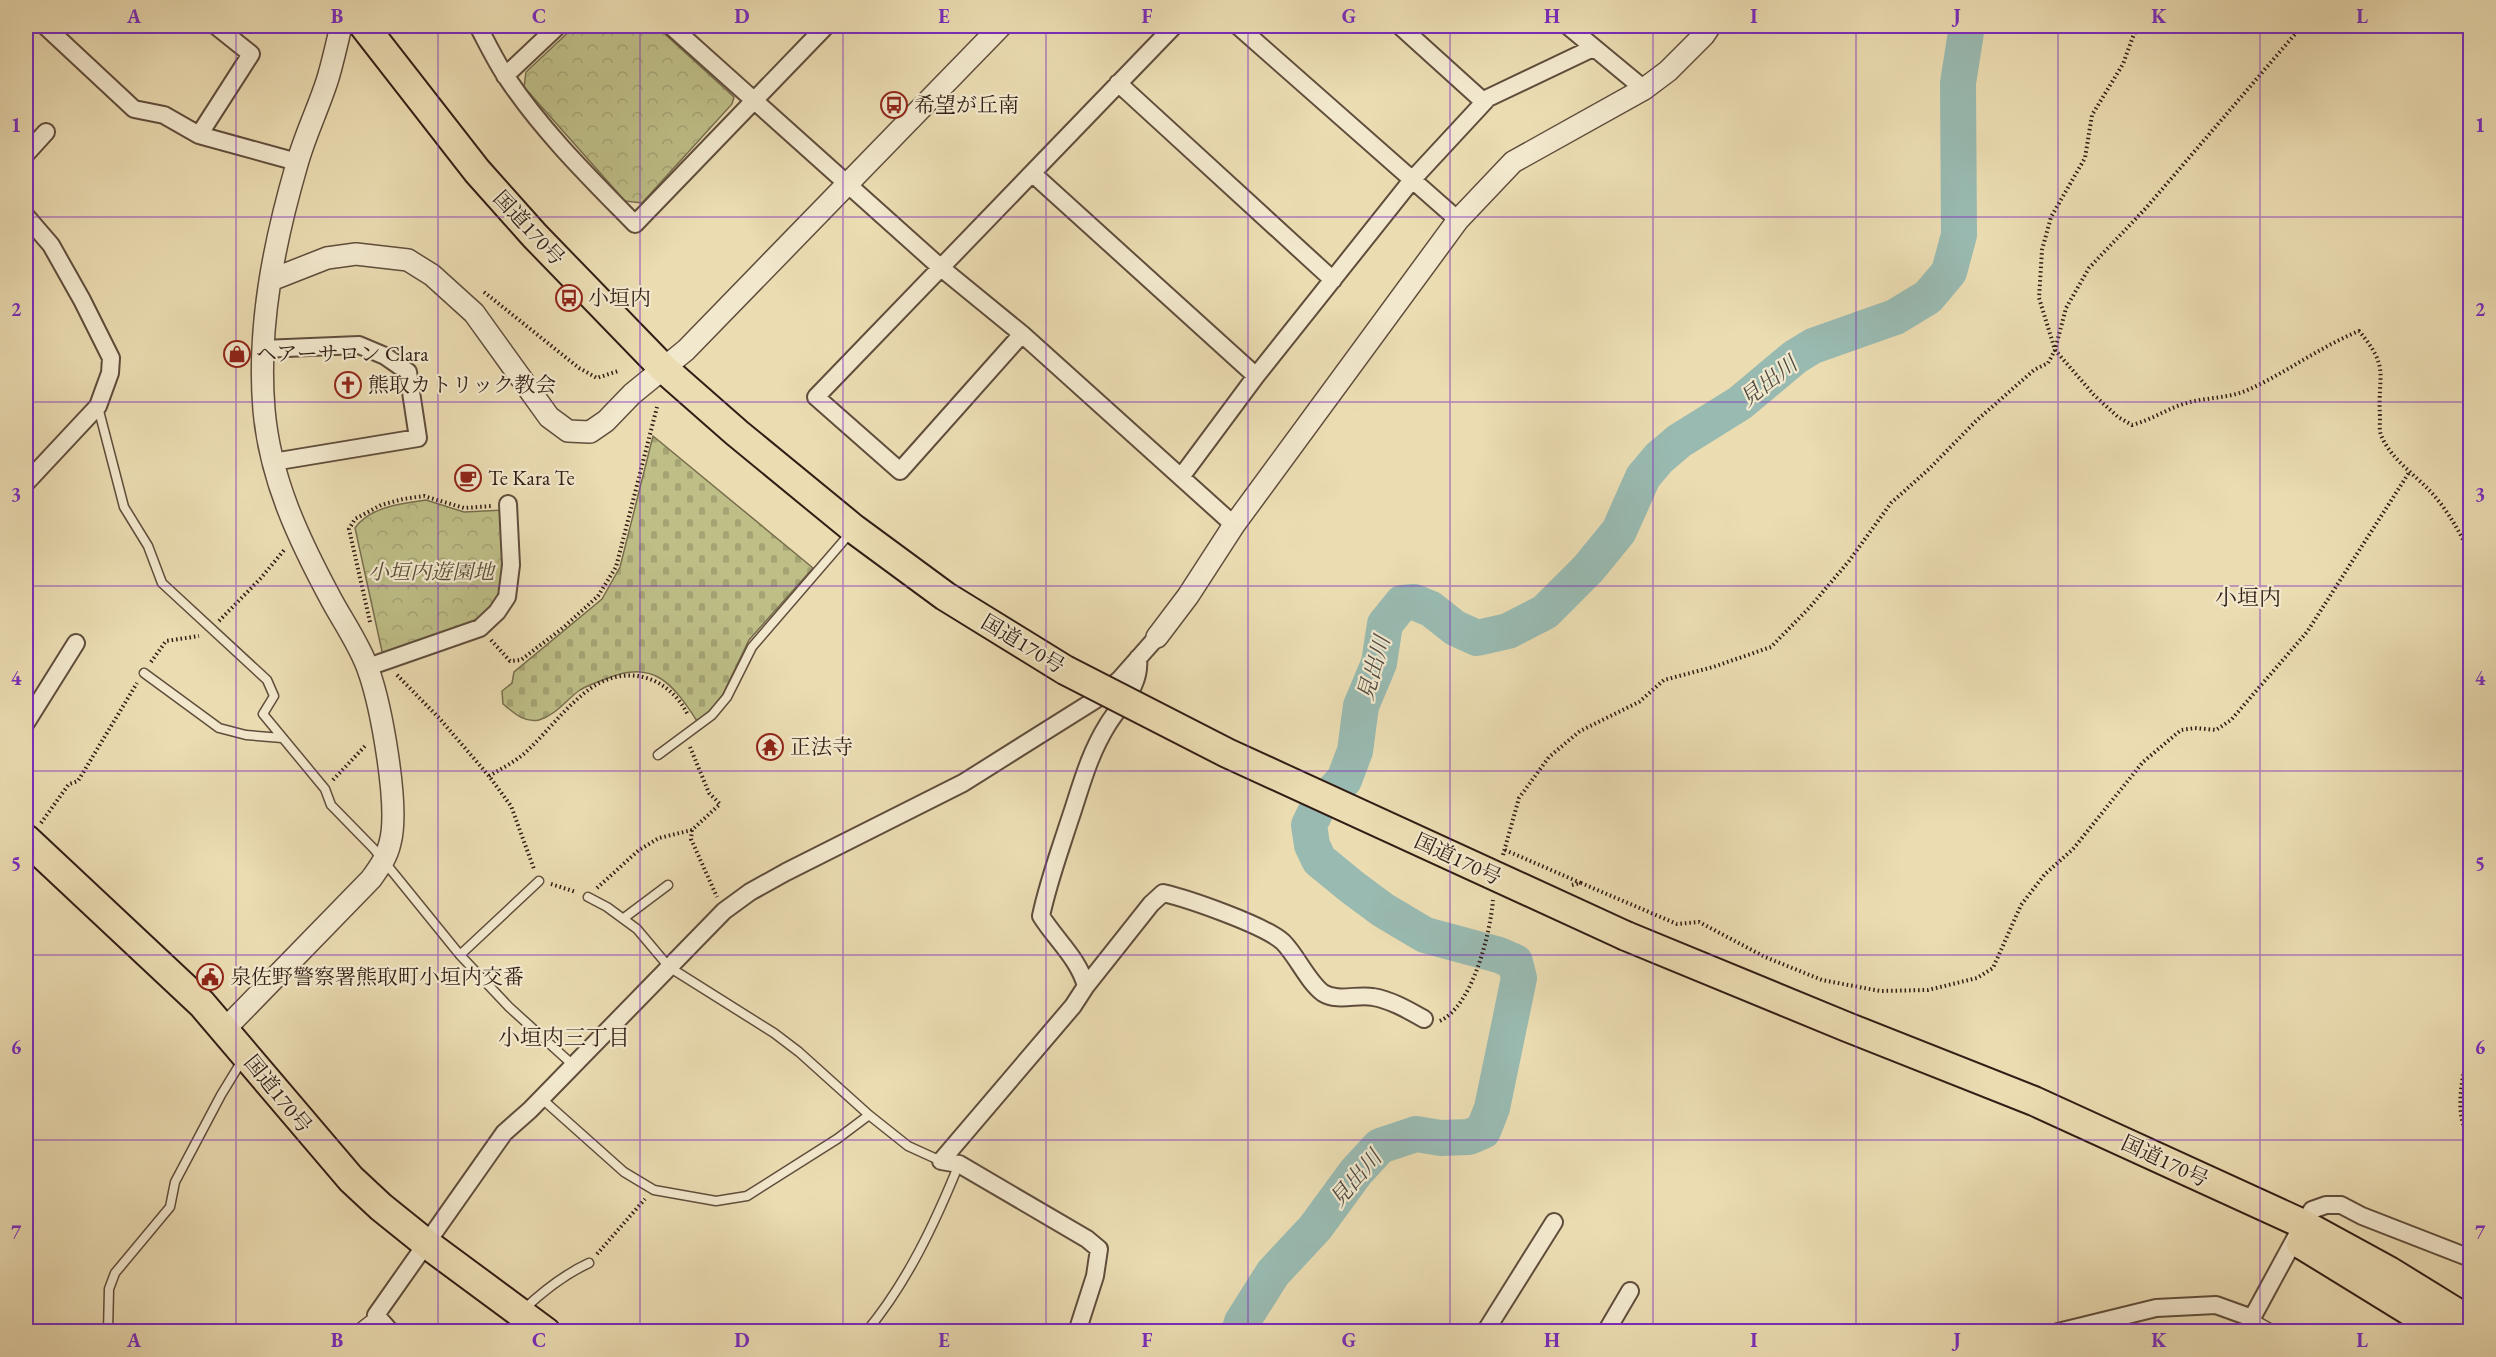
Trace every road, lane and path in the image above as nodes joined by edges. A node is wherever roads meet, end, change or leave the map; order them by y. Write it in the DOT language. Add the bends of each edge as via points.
graph roads {
  1 [pos="45,26"];
  2 [pos="216,26"];
  3 [pos="341,26"];
  4 [pos="364,26"];
  5 [pos="478,26"];
  6 [pos="558,26"];
  7 [pos="671,26"];
  8 [pos="826,26"];
  9 [pos="1001,26"];
  10 [pos="1174,26"];
  11 [pos="1238,26"];
  12 [pos="1400,26"];
  13 [pos="1568,26"];
  14 [pos="1710,26"];
  15 [pos="2142,26"];
  16 [pos="2302,26"];
  17 [pos="1593,48"];
  18 [pos="505,76"];
  19 [pos="1118,83"];
  20 [pos="1644,89"];
  21 [pos="756,100"];
  22 [pos="1484,102"];
  23 [pos="46,132"];
  24 [pos="199,135"];
  25 [pos="26,154"];
  26 [pos="297,162"];
  27 [pos="1032,173"];
  28 [pos="1412,180"];
  29 [pos="848,184"];
  30 [pos="26,216"];
  31 [pos="1458,220"];
  32 [pos="940,267"];
  33 [pos="271,280"];
  34 [pos="1333,280"];
  35 [pos="481,290"];
  36 [pos="1022,334"];
  37 [pos="262,349"];
  38 [pos="2055,350"];
  39 [pos="663,368"];
  40 [pos="618,371"];
  41 [pos="1256,376"];
  42 [pos="98,406"];
  43 [pos="657,407"];
  44 [pos="273,462"];
  45 [pos="2410,471"];
  46 [pos="1181,477"];
  47 [pos="26,483"];
  48 [pos="508,504"];
  49 [pos="1234,525"];
  50 [pos="854,529"];
  51 [pos="2470,553"];
  52 [pos="370,626"];
  53 [pos="480,628"];
  54 [pos="1157,637"];
  55 [pos="76,643"];
  56 [pos="1138,658"];
  57 [pos="375,665"];
  58 [pos="144,673"];
  59 [pos="26,723"];
  60 [pos="383,728"];
  61 [pos="694,728"];
  62 [pos="686,733"];
  63 [pos="282,738"];
  64 [pos="658,755"];
  65 [pos="489,776"];
  66 [pos="322,786"];
  67 [pos="692,830"];
  68 [pos="26,839"];
  69 [pos="1504,850"];
  70 [pos="1502,860"];
  71 [pos="383,861"];
  72 [pos="539,881"];
  73 [pos="1581,883"];
  74 [pos="668,885"];
  75 [pos="1562,886"];
  76 [pos="588,897"];
  77 [pos="1494,897"];
  78 [pos="1503,902"];
  79 [pos="1493,905"];
  80 [pos="724,911"];
  81 [pos="624,918"];
  82 [pos="460,955"];
  83 [pos="669,967"];
  84 [pos="1086,986"];
  85 [pos="1424,1019"];
  86 [pos="225,1029"];
  87 [pos="2470,1040"];
  88 [pos="246,1054"];
  89 [pos="573,1065"];
  90 [pos="541,1098"];
  91 [pos="869,1115"];
  92 [pos="2470,1139"];
  93 [pos="941,1161"];
  94 [pos="959,1164"];
  95 [pos="654,1190"];
  96 [pos="1554,1222"];
  97 [pos="2298,1232"];
  98 [pos="427,1244"];
  99 [pos="2470,1258"];
  100 [pos="589,1263"];
  101 [pos="1630,1291"];
  102 [pos="26,1311"];
  103 [pos="519,1313"];
  104 [pos="376,1316"];
  105 [pos="2252,1318"];
  106 [pos="2470,1321"];
  107 [pos="36,1332"];
  108 [pos="108,1332"];
  109 [pos="354,1332"];
  110 [pos="391,1332"];
  111 [pos="546,1332"];
  112 [pos="866,1332"];
  113 [pos="1077,1332"];
  114 [pos="1485,1332"];
  115 [pos="1606,1332"];
  116 [pos="2058,1332"];
  117 [pos="2277,1332"];
  118 [pos="2444,1332"];
  1 -- 24 [label="street" via="134,109 164,114"];
  2 -- 24 [label="street" via="251,54"];
  3 -- 26 [label="street" via="328,79"];
  4 -- 39 [label="highway, 国道170号" via="484,180"];
  5 -- 18 [label="street"];
  6 -- 18 [label="street"];
  7 -- 21 [label="street"];
  8 -- 21 [label="street"];
  9 -- 29 [label="street"];
  10 -- 19 [label="street"];
  11 -- 28 [label="street"];
  12 -- 22 [label="street"];
  13 -- 17 [label="street"];
  14 -- 20 [label="street" via="1668,71"];
  15 -- 38 [label="path" via="2134,34 2123,64 2092,114 2085,158 2051,217 2042,250 2039,298"];
  16 -- 38 [label="path" via="2146,208 2089,268 2066,308"];
  17 -- 20 [label="street"];
  17 -- 22 [label="street"];
  18 -- 21 [label="street" via="570,157 635,224"];
  19 -- 27 [label="street"];
  19 -- 34 [label="street"];
  20 -- 31 [label="street" via="1513,162"];
  21 -- 29 [label="street"];
  22 -- 28 [label="street"];
  23 -- 25 [label="street"];
  24 -- 26 [label="street"];
  26 -- 33 [label="street"];
  27 -- 32 [label="street"];
  27 -- 41 [label="street"];
  28 -- 31 [label="street"];
  28 -- 34 [label="street"];
  29 -- 32 [label="street"];
  29 -- 39 [label="street" via="686,350"];
  30 -- 42 [label="street" via="51,245 111,358 110,374"];
  31 -- 49 [label="street"];
  32 -- 36 [label="street"];
  32 -- 36 [label="street" via="816,397 900,471"];
  33 -- 37 [label="street"];
  33 -- 39 [label="street" via="327,258 356,254 408,260 432,275 474,313 549,417 568,431 590,432"];
  34 -- 41 [label="street"];
  35 -- 40 [label="path" via="579,368 597,378"];
  36 -- 46 [label="street"];
  37 -- 44 [label="street" via="264,411"];
  37 -- 44 [label="street" via="359,345 385,356 408,372 418,438"];
  38 -- 45 [label="path" via="2094,395 2132,425 2182,405 2250,389 2359,331 2376,353 2382,372 2381,435"];
  38 -- 69 [label="path" via="2048,363 2034,370 1984,413 1891,503 1850,561 1771,647 1664,680 1639,702 1580,731 1549,757 1519,798"];
  39 -- 50 [label="highway, 国道170号"];
  41 -- 46 [label="street"];
  42 -- 47 [label="street"];
  42 -- 63 [label="lane" via="124,507 148,546 162,583 267,680 274,696 263,714"];
  43 -- 53 [label="path" via="616,567 598,596 521,660 510,661"];
  44 -- 57 [label="street" via="297,534"];
  45 -- 51 [label="path" via="2432,492"];
  45 -- 73 [label="path" via="2307,632 2231,720 2216,730 2181,730 2143,762 2073,849 2045,874 2021,905 1993,968 1977,978 1928,990 1880,991 1822,980 1765,957 1699,922 1677,924"];
  46 -- 49 [label="street"];
  48 -- 52 [label="path" via="464,508 424,496 381,505 355,519 349,530"];
  48 -- 53 [label="street" via="511,565 507,597"];
  49 -- 54 [label="street"];
  50 -- 61 [label="lane" via="752,647 727,697"];
  50 -- 97 [label="highway, 国道170号, bridge" via="945,596 1065,670 1227,753 1626,936 2034,1101"];
  53 -- 57 [label="street"];
  54 -- 56 [label="street"];
  55 -- 59 [label="street"];
  56 -- 80 [label="street" via="1095,700 963,783 786,872"];
  56 -- 84 [label="street" via="1135,686 1090,754 1041,916 1076,962"];
  57 -- 60 [label="street"];
  57 -- 65 [label="path" via="434,712"];
  58 -- 63 [label="lane" via="219,728"];
  60 -- 66 [label="path"];
  60 -- 71 [label="street" via="393,812 391,842"];
  61 -- 62 [label="lane"];
  61 -- 65 [label="path" via="674,694 657,680 617,677 593,687 526,753"];
  62 -- 64 [label="lane"];
  62 -- 67 [label="path" via="709,793 720,804"];
  63 -- 66 [label="lane"];
  65 -- 72 [label="path" via="511,806"];
  66 -- 71 [label="lane" via="331,805"];
  67 -- 76 [label="path" via="659,838 639,850"];
  67 -- 80 [label="path" via="691,839"];
  68 -- 86 [label="highway, 国道170号"];
  69 -- 70 [label="path"];
  69 -- 73 [label="path"];
  71 -- 82 [label="lane"];
  71 -- 86 [label="street" via="371,879"];
  72 -- 76 [label="path"];
  72 -- 82 [label="lane"];
  73 -- 75 [label="path"];
  74 -- 81 [label="lane"];
  76 -- 81 [label="lane"];
  77 -- 79 [label="path"];
  78 -- 79 [label="path"];
  79 -- 85 [label="path" via="1480,963 1459,1006 1436,1024"];
  80 -- 83 [label="street"];
  81 -- 83 [label="lane"];
  82 -- 89 [label="lane" via="509,1007"];
  83 -- 89 [label="street"];
  83 -- 91 [label="lane" via="774,1033"];
  84 -- 85 [label="street" via="1163,893 1272,934 1324,993 1372,997"];
  84 -- 93 [label="street"];
  86 -- 88 [label="highway, 国道170号"];
  87 -- 92 [label="path" via="2460,1098 2463,1128"];
  88 -- 98 [label="highway, 国道170号" via="351,1179"];
  88 -- 108 [label="lane" via="176,1182 170,1207 115,1273 109,1289"];
  89 -- 90 [label="street"];
  90 -- 95 [label="lane" via="624,1172"];
  90 -- 98 [label="street" via="504,1133"];
  91 -- 93 [label="lane" via="908,1146"];
  91 -- 95 [label="lane" via="747,1196 716,1201"];
  93 -- 94 [label="street"];
  94 -- 112 [label="lane" via="912,1264 887,1307"];
  94 -- 113 [label="street" via="1099,1249 1095,1276"];
  95 -- 100 [label="path"];
  96 -- 114 [label="street"];
  97 -- 99 [label="street" via="2312,1210 2341,1205"];
  97 -- 105 [label="street"];
  97 -- 106 [label="highway, 国道170号" via="2389,1271"];
  97 -- 118 [label="highway, 国道170号"];
  98 -- 103 [label="highway, 国道170号"];
  98 -- 104 [label="street"];
  100 -- 103 [label="lane" via="546,1288"];
  101 -- 115 [label="street"];
  102 -- 107 [label="path"];
  103 -- 111 [label="highway, 国道170号"];
  104 -- 109 [label="lane"];
  104 -- 110 [label="street"];
  105 -- 116 [label="street" via="2216,1305 2156,1308"];
  105 -- 117 [label="lane"];
}
